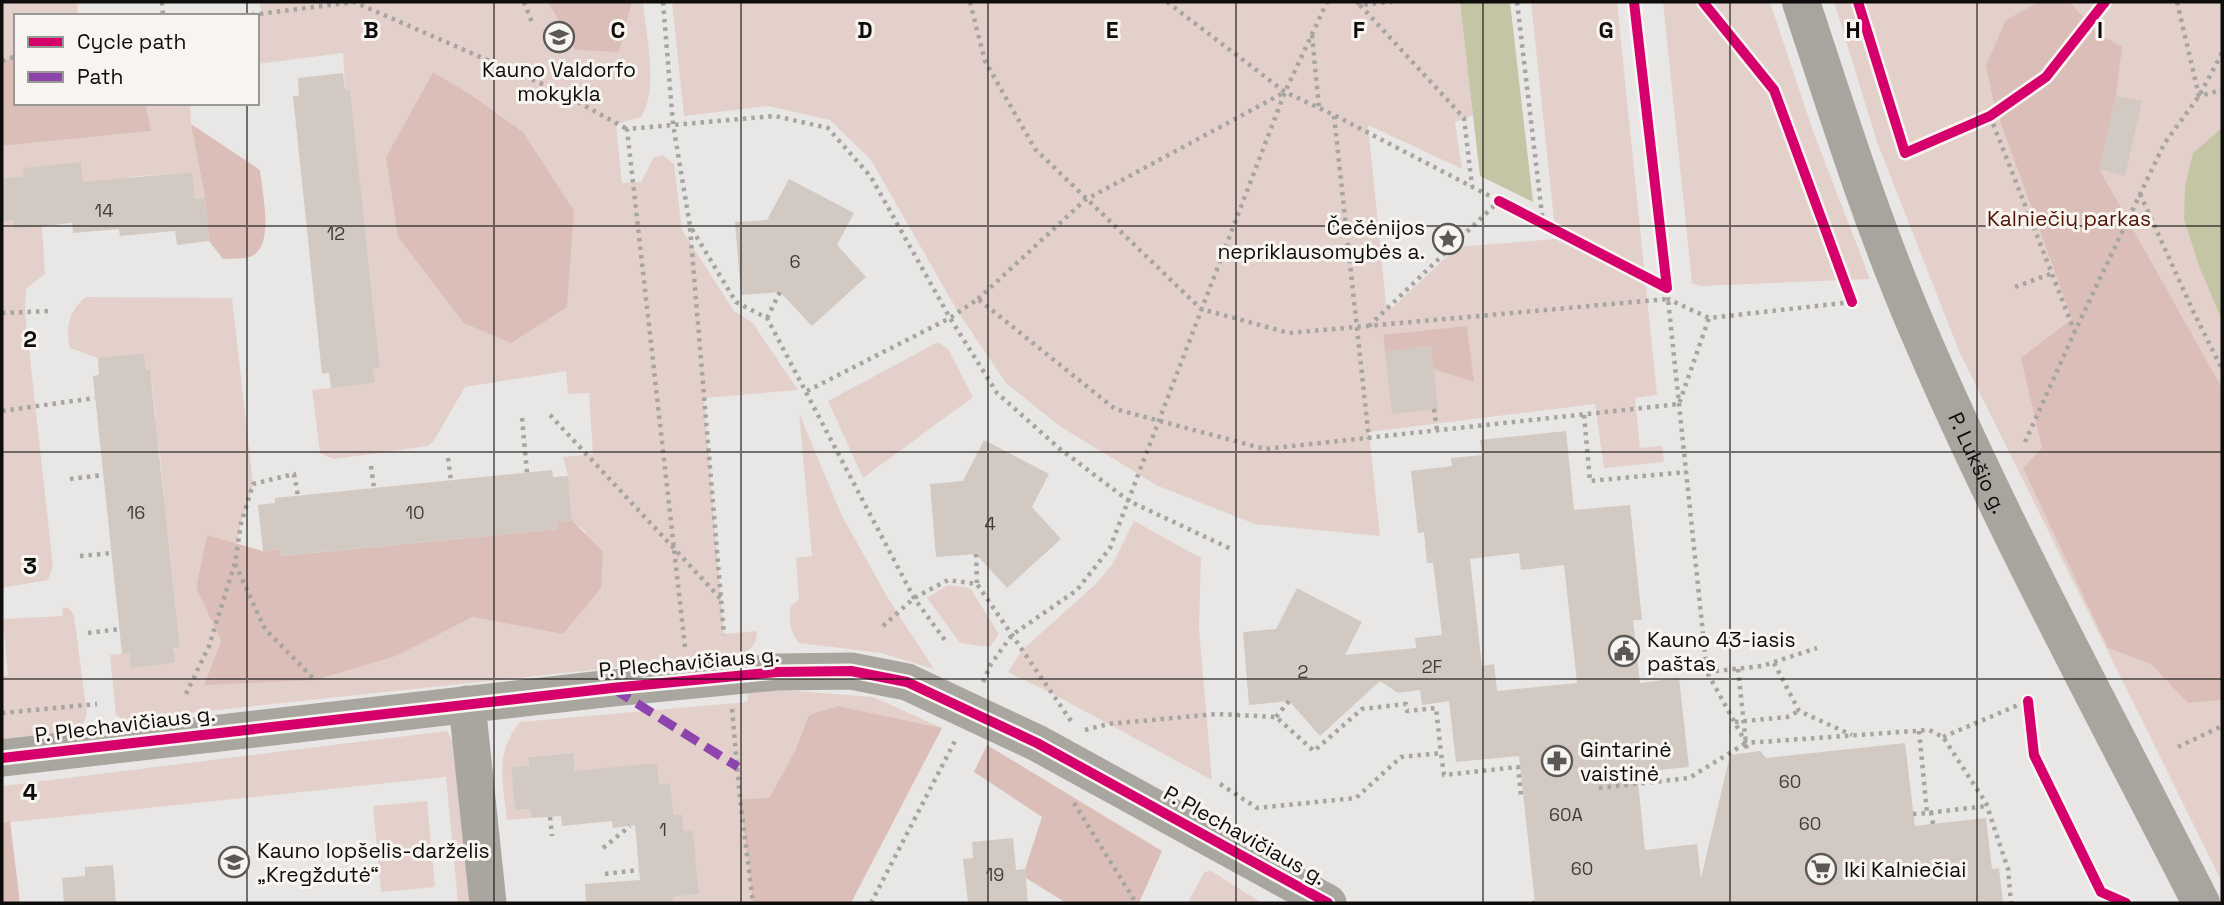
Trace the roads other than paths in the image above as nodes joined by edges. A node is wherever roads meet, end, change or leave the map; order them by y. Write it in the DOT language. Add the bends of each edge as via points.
graph roads {
  1 [pos="1801,2"];
  2 [pos="467,704"];
  3 [pos="2,758"];
  4 [pos="488,903"];
  5 [pos="1328,903"];
  6 [pos="2201,903"];
  1 -- 6 [label="main road, P. Lukšio g." via="1877,229 1922,337 1992,492"];
  2 -- 3 [label="street, P. Plechavičiaus g."];
  2 -- 4 [label="street"];
  2 -- 5 [label="street, P. Plechavičiaus g." via="777,672 850,671 907,682 1037,743"];
}
